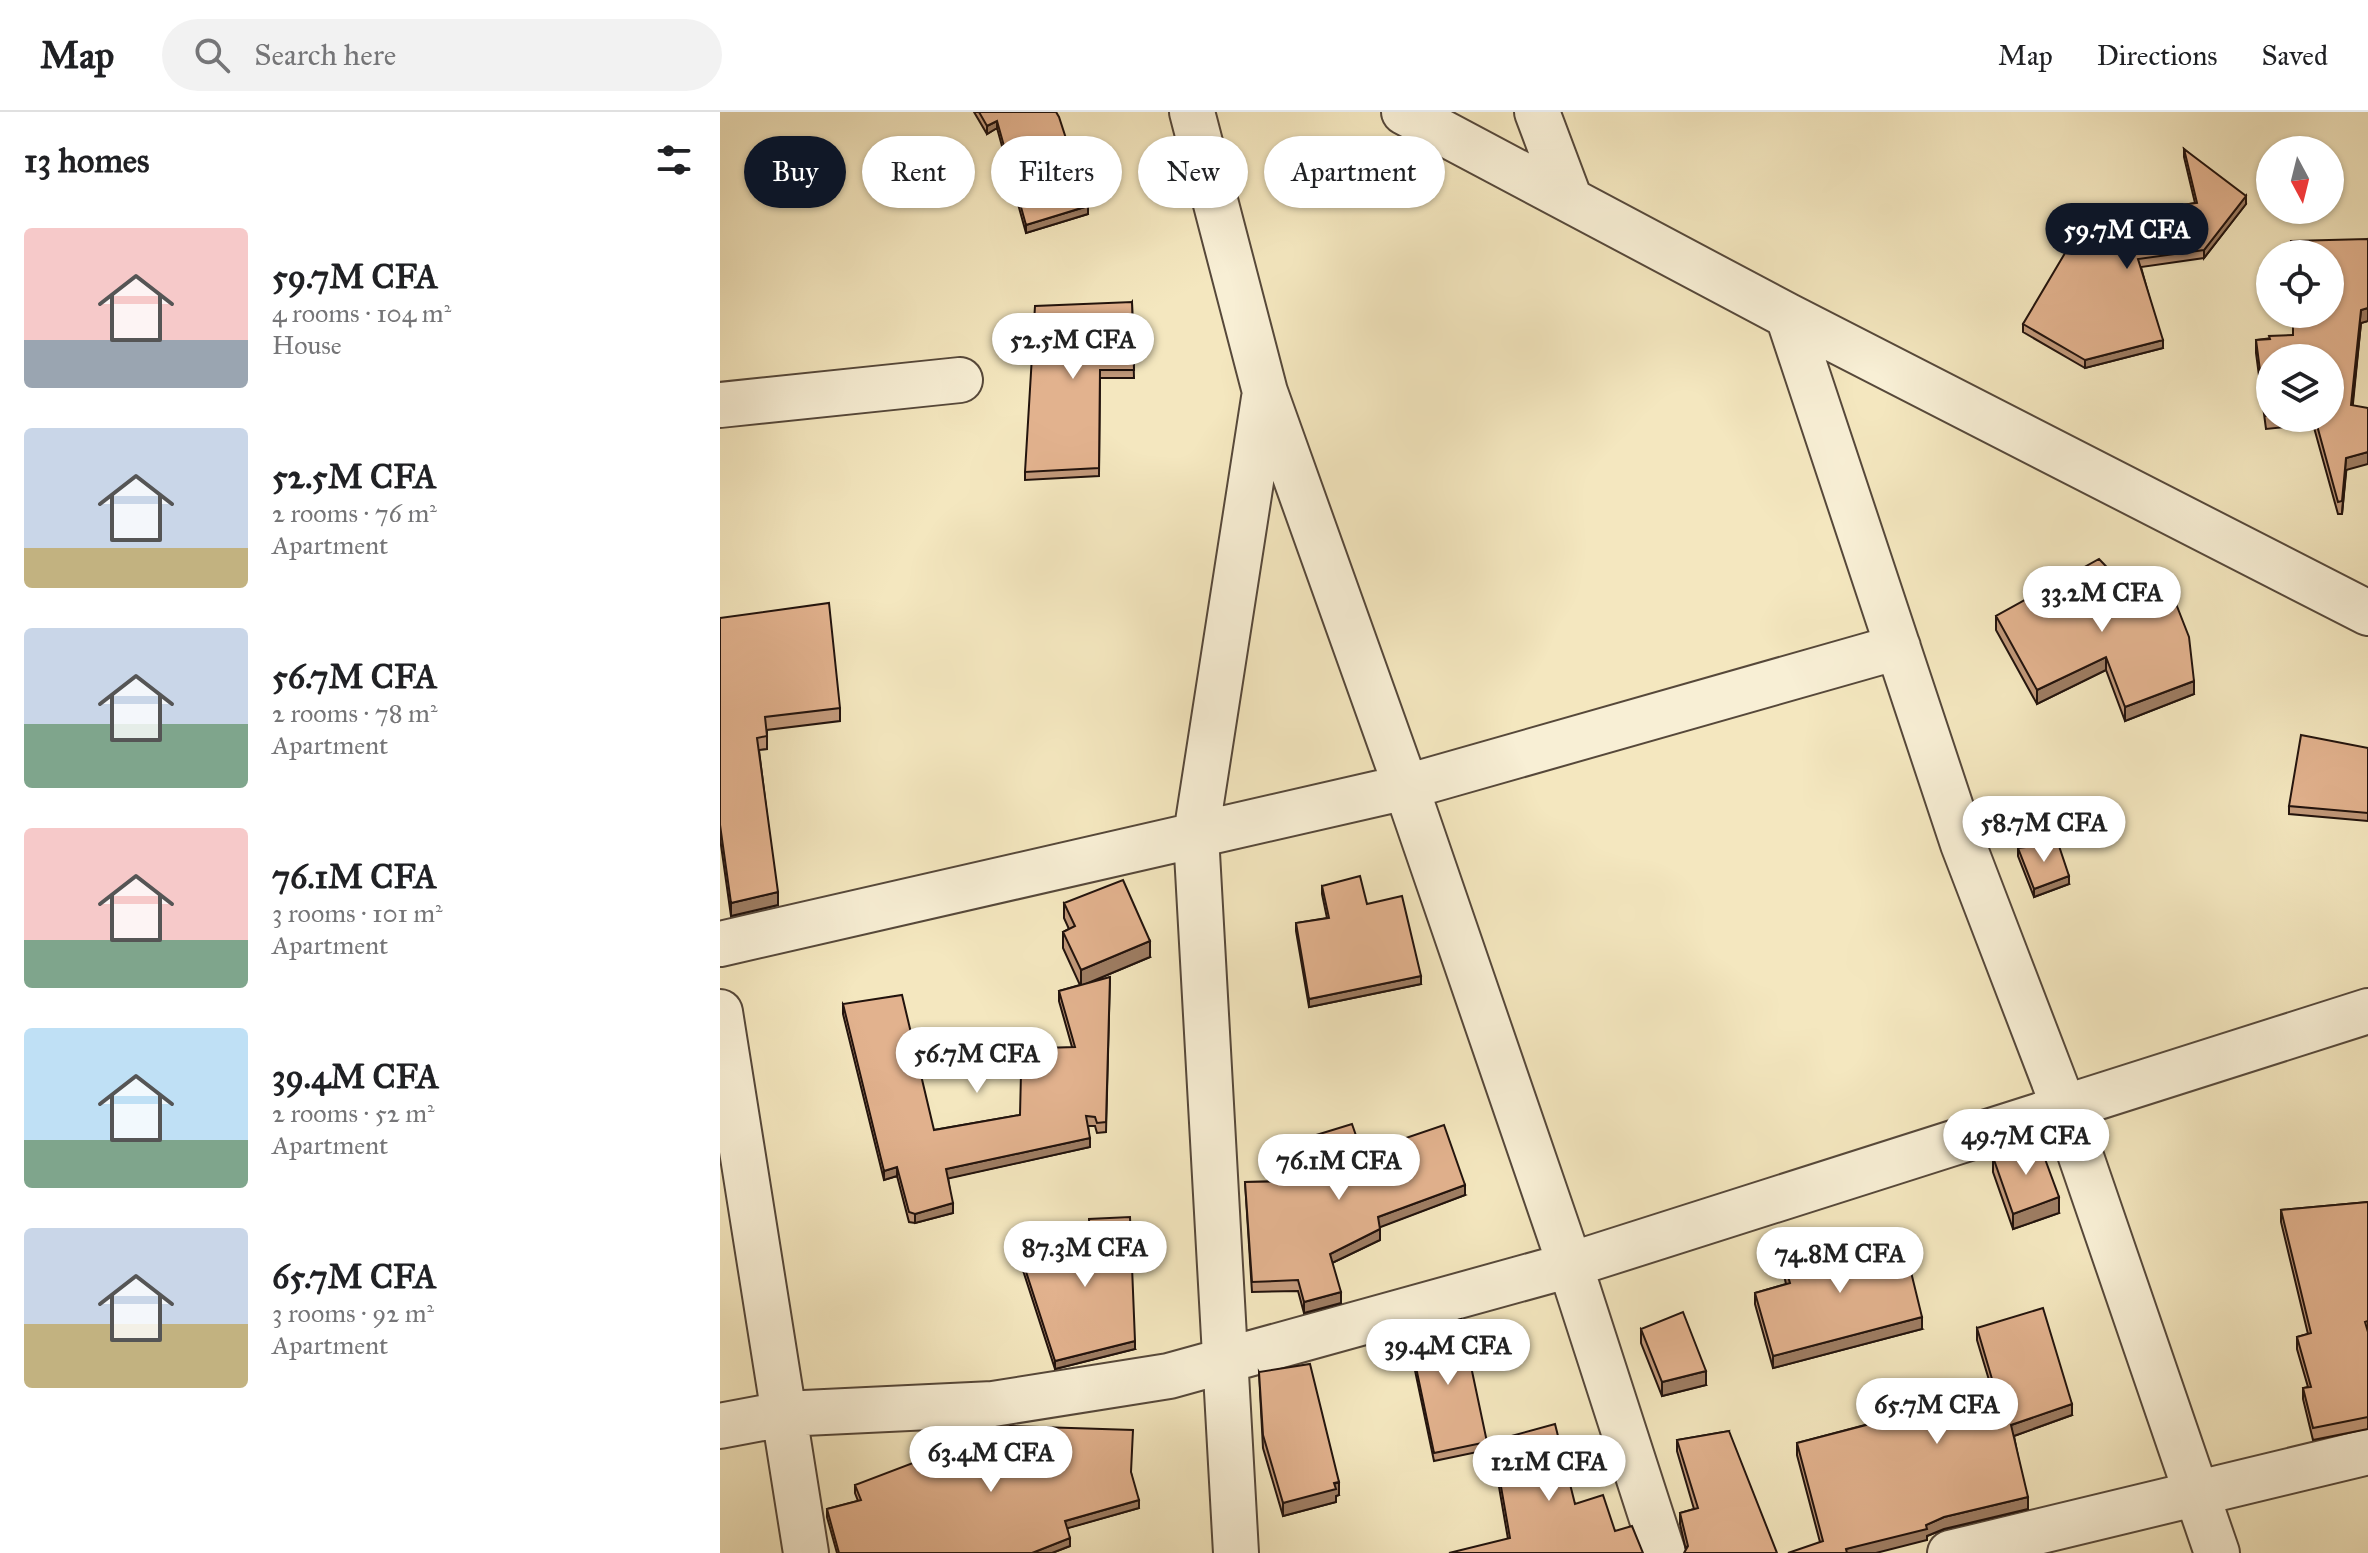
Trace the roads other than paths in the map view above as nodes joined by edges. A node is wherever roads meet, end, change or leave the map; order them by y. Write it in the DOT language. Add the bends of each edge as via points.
graph roads {
  1 [pos="1192,112"];
  2 [pos="1404,112"];
  3 [pos="1537,112"];
  4 [pos="1570,200"];
  5 [pos="1788,316"];
  6 [pos="960,380"];
  7 [pos="1265,392"];
  8 [pos="720,405"];
  9 [pos="2368,613"];
  10 [pos="1898,647"];
  11 [pos="1406,787"];
  12 [pos="1196,835"];
  13 [pos="720,944"];
  14 [pos="2368,1011"];
  15 [pos="720,1012"];
  16 [pos="2065,1110"];
  17 [pos="1570,1265"];
  18 [pos="1227,1360"];
  19 [pos="783,1414"];
  20 [pos="720,1426"];
  21 [pos="2368,1452"];
  22 [pos="2197,1493"];
  23 [pos="806,1553"];
  24 [pos="1236,1553"];
  25 [pos="1663,1553"];
  26 [pos="1950,1553"];
  27 [pos="2217,1553"];
  1 -- 7 [label="street"];
  2 -- 4 [label="street"];
  3 -- 4 [label="street"];
  4 -- 5 [label="street"];
  5 -- 9 [label="street"];
  5 -- 10 [label="street"];
  6 -- 8 [label="street"];
  7 -- 11 [label="street"];
  7 -- 12 [label="street"];
  10 -- 11 [label="street"];
  10 -- 16 [label="street" via="1963,844"];
  11 -- 12 [label="street"];
  11 -- 17 [label="street"];
  12 -- 13 [label="street"];
  12 -- 18 [label="street"];
  14 -- 16 [label="street"];
  15 -- 19 [label="street"];
  16 -- 17 [label="street"];
  16 -- 22 [label="street"];
  17 -- 18 [label="street"];
  17 -- 25 [label="street"];
  18 -- 19 [label="street" via="1169,1376 993,1404"];
  18 -- 24 [label="street"];
  19 -- 20 [label="street"];
  19 -- 23 [label="street"];
  21 -- 22 [label="street"];
  22 -- 26 [label="street"];
  22 -- 27 [label="street"];
}
